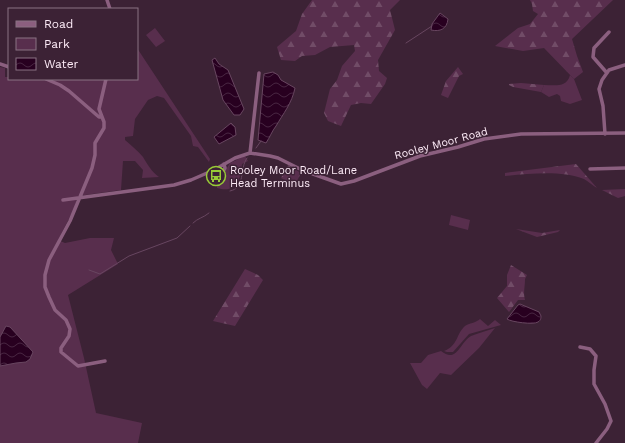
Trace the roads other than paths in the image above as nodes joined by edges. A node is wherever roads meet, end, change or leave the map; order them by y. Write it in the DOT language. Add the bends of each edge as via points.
graph roads {
  1 [pos="608,32"];
  2 [pos="625,65"];
  3 [pos="259,73"];
  4 [pos="607,73"];
  5 [pos="48,80"];
  6 [pos="106,80"];
  7 [pos="101,117"];
  8 [pos="625,133"];
  9 [pos="606,134"];
  10 [pos="250,153"];
  11 [pos="224,164"];
  12 [pos="625,168"];
  13 [pos="590,169"];
  14 [pos="214,170"];
  15 [pos="79,198"];
  16 [pos="63,200"];
  17 [pos="580,347"];
  18 [pos="105,361"];
  19 [pos="596,443"];
  1 -- 4 [label="street" via="594,48 593,57"];
  2 -- 4 [label="street"];
  3 -- 10 [label="street"];
  4 -- 9 [label="street" via="599,89"];
  5 -- 7 [label="street" via="60,85"];
  6 -- 7 [label="street" via="99,105"];
  7 -- 15 [label="street" via="104,128 95,143 92,168"];
  8 -- 9 [label="street, Rooley Moor Road"];
  9 -- 10 [label="street, Rooley Moor Road" via="521,134 484,139 420,156 341,184 278,158"];
  10 -- 11 [label="street, Rooley Moor Road"];
  11 -- 14 [label="street, Rooley Moor Road"];
  11 -- 14 [label="street, Rooley Moor Road" via="225,168 221,174 217,175"];
  12 -- 13 [label="street"];
  14 -- 15 [label="street, Rooley Moor Road" via="174,185"];
  15 -- 16 [label="street, Rooley Moor Road"];
  15 -- 18 [label="street" via="49,260 45,287 55,310 66,320 70,329 61,352 78,366"];
  17 -- 19 [label="street" via="590,349 596,356 594,384 611,421"];
}
